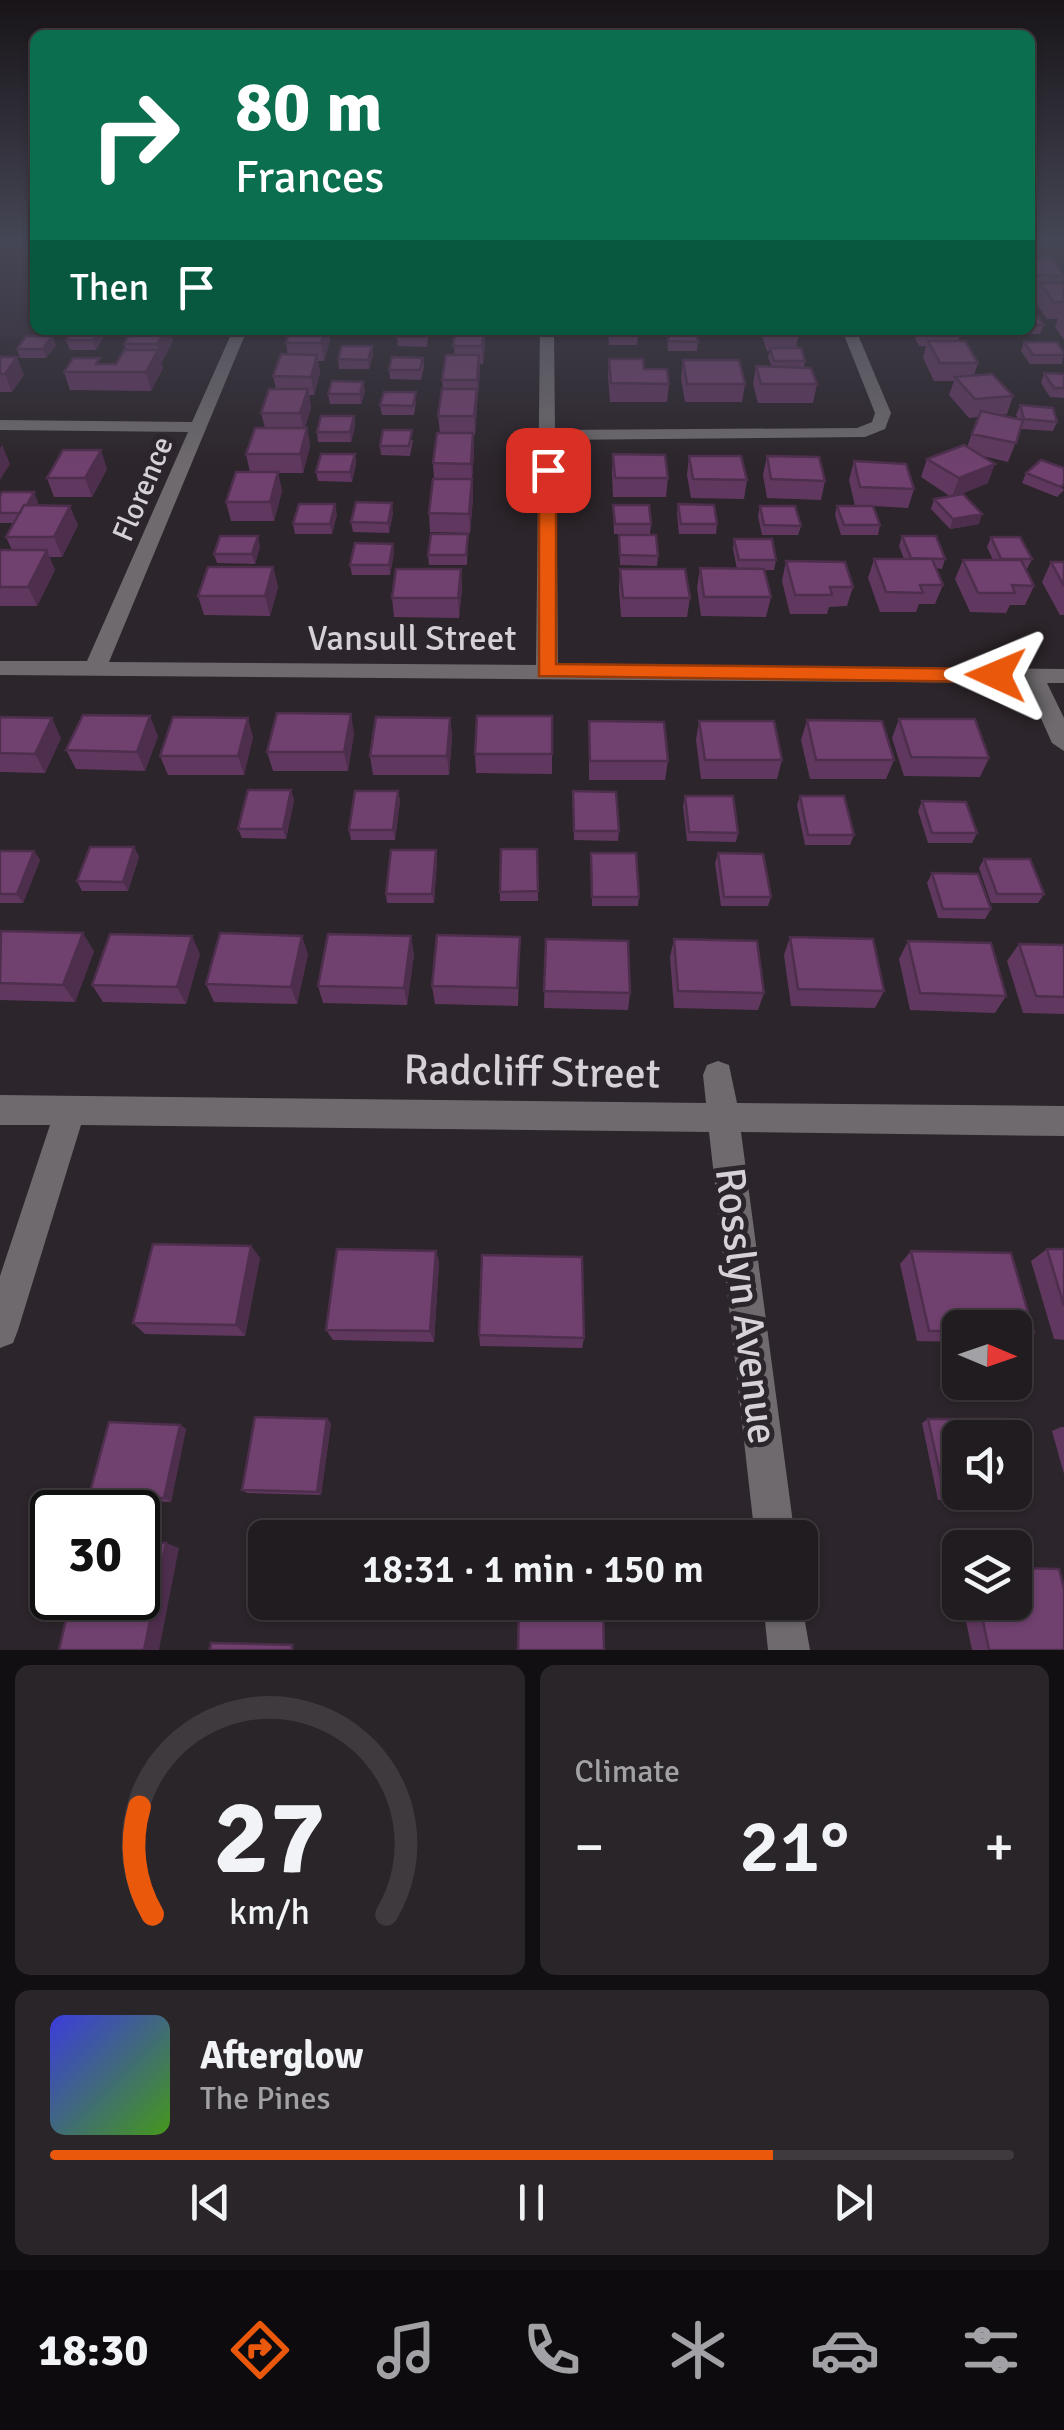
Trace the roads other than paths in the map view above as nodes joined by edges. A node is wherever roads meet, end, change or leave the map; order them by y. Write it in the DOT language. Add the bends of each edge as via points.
graph roads {
  1 [pos="238,335"];
  2 [pos="548,335"];
  3 [pos="851,335"];
  4 [pos="0,425"];
  5 [pos="199,428"];
  6 [pos="548,436"];
  7 [pos="0,668"];
  8 [pos="95,668"];
  9 [pos="546,671"];
  10 [pos="1033,676"];
  11 [pos="1064,676"];
  12 [pos="1064,743"];
  13 [pos="718,1075"];
  14 [pos="0,1110"];
  15 [pos="70,1110"];
  16 [pos="722,1117"];
  17 [pos="1064,1121"];
  18 [pos="0,1330"];
  19 [pos="772,1520"];
  20 [pos="785,1620"];
  21 [pos="788,1650"];
  1 -- 5 [label="street, Florence"];
  2 -- 6 [label="street"];
  3 -- 6 [label="street" via="884,414 879,425 846,436"];
  4 -- 5 [label="street"];
  5 -- 8 [label="street, Florence"];
  6 -- 9 [label="street"];
  7 -- 8 [label="street, Vansull Street"];
  8 -- 9 [label="street, Vansull Street"];
  9 -- 10 [label="street, Vansull Street"];
  10 -- 11 [label="street, Vansull Street"];
  10 -- 12 [label="street"];
  13 -- 16 [label="street, Rosslyn Avenue"];
  14 -- 15 [label="street, Radcliff Street"];
  15 -- 16 [label="street, Radcliff Street"];
  15 -- 18 [label="street"];
  16 -- 17 [label="street, Radcliff Street"];
  16 -- 19 [label="street, Rosslyn Avenue"];
  20 -- 21 [label="street"];
}
